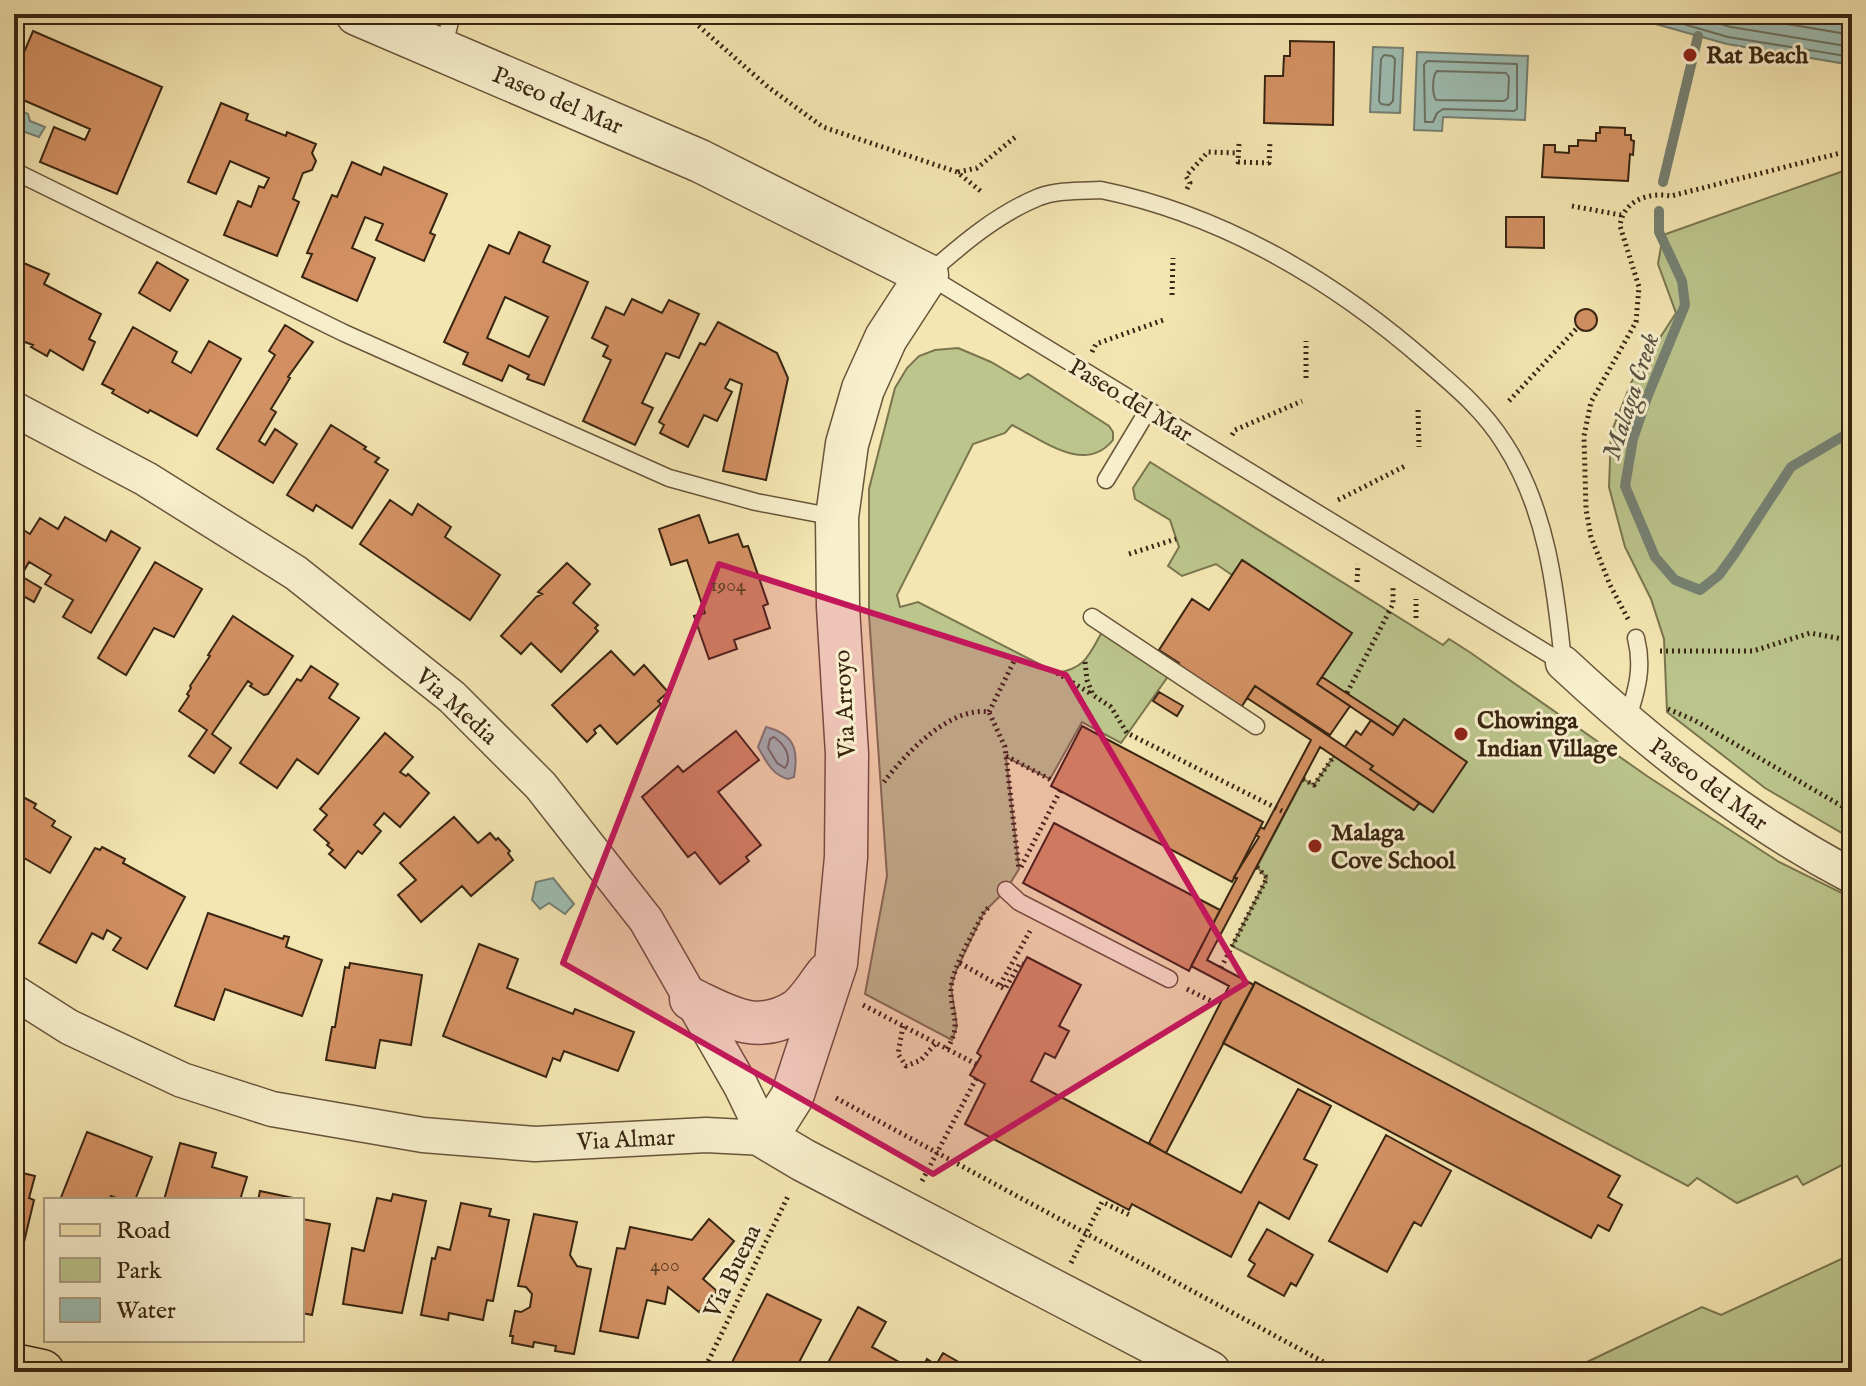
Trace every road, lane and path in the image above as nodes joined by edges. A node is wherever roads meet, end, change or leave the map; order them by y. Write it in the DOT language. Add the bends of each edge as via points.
graph roads {
  1 [pos="357,14"];
  2 [pos="685,14"];
  3 [pos="447,32"];
  4 [pos="1018,135"];
  5 [pos="1270,141"];
  6 [pos="1239,144"];
  7 [pos="1852,150"];
  8 [pos="1238,153"];
  9 [pos="14,171"];
  10 [pos="957,172"];
  11 [pos="1187,190"];
  12 [pos="983,193"];
  13 [pos="1572,206"];
  14 [pos="1621,215"];
  15 [pos="1173,258"];
  16 [pos="927,275"];
  17 [pos="1172,295"];
  18 [pos="1166,319"];
  19 [pos="1578,327"];
  20 [pos="1306,341"];
  21 [pos="1096,344"];
  22 [pos="1306,378"];
  23 [pos="1302,401"];
  24 [pos="1509,401"];
  25 [pos="14,409"];
  26 [pos="1148,410"];
  27 [pos="1418,410"];
  28 [pos="1235,430"];
  29 [pos="1419,447"];
  30 [pos="1405,466"];
  31 [pos="1106,480"];
  32 [pos="1341,499"];
  33 [pos="837,517"];
  34 [pos="1176,539"];
  35 [pos="1129,554"];
  36 [pos="1393,604"];
  37 [pos="1092,617"];
  38 [pos="1636,638"];
  39 [pos="1852,643"];
  40 [pos="1655,651"];
  41 [pos="1018,653"];
  42 [pos="1085,662"];
  43 [pos="1563,663"];
  44 [pos="1057,673"];
  45 [pos="1347,693"];
  46 [pos="1093,695"];
  47 [pos="1663,707"];
  48 [pos="989,712"];
  49 [pos="1627,723"];
  50 [pos="1256,726"];
  51 [pos="1006,756"];
  52 [pos="1334,756"];
  53 [pos="1303,779"];
  54 [pos="1053,781"];
  55 [pos="881,786"];
  56 [pos="1060,791"];
  57 [pos="1282,811"];
  58 [pos="1852,812"];
  59 [pos="1257,867"];
  60 [pos="1019,869"];
  61 [pos="1852,876"];
  62 [pos="1026,877"];
  63 [pos="1010,885"];
  64 [pos="1014,960"];
  65 [pos="836,963"];
  66 [pos="960,963"];
  67 [pos="1023,964"];
  68 [pos="1221,968"];
  69 [pos="1189,978"];
  70 [pos="1169,979"];
  71 [pos="1000,985"];
  72 [pos="14,992"];
  73 [pos="691,999"];
  74 [pos="863,1005"];
  75 [pos="1219,1005"];
  76 [pos="903,1026"];
  77 [pos="936,1043"];
  78 [pos="947,1049"];
  79 [pos="976,1064"];
  80 [pos="976,1079"];
  81 [pos="836,1098"];
  82 [pos="766,1138"];
  83 [pos="937,1152"];
  84 [pos="924,1176"];
  85 [pos="793,1186"];
  86 [pos="1132,1216"];
  87 [pos="1086,1233"];
  88 [pos="1075,1255"];
  89 [pos="14,1366"];
  90 [pos="42,1372"];
  91 [pos="703,1372"];
  92 [pos="1209,1372"];
  93 [pos="1342,1372"];
  1 -- 3 [label="street, Paseo del Mar"];
  2 -- 10 [label="path" via="823,127"];
  3 -- 16 [label="street, Paseo del Mar"];
  4 -- 10 [label="path" via="977,168"];
  5 -- 8 [label="path" via="1269,163 1238,162"];
  6 -- 8 [label="path"];
  7 -- 14 [label="path" via="1671,196 1655,193 1636,200"];
  8 -- 11 [label="path" via="1208,152 1186,176"];
  9 -- 33 [label="lane" via="344,333 655,472 756,502"];
  10 -- 12 [label="path"];
  13 -- 14 [label="path"];
  14 -- 38 [label="path" via="1639,287 1636,322 1591,402 1584,436 1586,509 1591,537"];
  15 -- 17 [label="path"];
  16 -- 26 [label="lane, Paseo del Mar"];
  16 -- 33 [label="street, Via Arroyo" via="886,338 863,389 847,444"];
  16 -- 43 [label="lane" via="963,243 1041,196 1101,190 1148,200 1240,237 1348,299 1476,405 1505,444 1544,536"];
  18 -- 21 [label="path"];
  19 -- 24 [label="path"];
  20 -- 22 [label="path"];
  23 -- 28 [label="path"];
  25 -- 73 [label="street, Via Media" via="146,479 296,573 452,697 541,786 646,920"];
  26 -- 31 [label="lane"];
  26 -- 43 [label="lane, Paseo del Mar"];
  27 -- 29 [label="path"];
  30 -- 32 [label="path"];
  33 -- 65 [label="street, Via Arroyo" via="847,754 846,857"];
  34 -- 35 [label="path"];
  36 -- 45 [label="path"];
  37 -- 50 [label="lane"];
  38 -- 49 [label="lane" via="1641,666"];
  39 -- 40 [label="path" via="1810,633 1753,651"];
  41 -- 48 [label="path"];
  42 -- 46 [label="path"];
  43 -- 49 [label="street, Paseo del Mar"];
  44 -- 46 [label="path"];
  46 -- 57 [label="path" via="1111,707 1127,733"];
  47 -- 58 [label="path"];
  48 -- 51 [label="path"];
  48 -- 55 [label="path" via="979,710 925,736"];
  49 -- 61 [label="street, Paseo del Mar" via="1798,848"];
  51 -- 54 [label="path"];
  51 -- 60 [label="path"];
  52 -- 53 [label="path" via="1314,785"];
  56 -- 60 [label="path"];
  59 -- 68 [label="path" via="1267,878"];
  60 -- 62 [label="path"];
  60 -- 63 [label="path"];
  63 -- 66 [label="path" via="984,912"];
  63 -- 70 [label="lane" via="1019,902"];
  64 -- 71 [label="path"];
  65 -- 73 [label="street" via="798,1010 774,1022 745,1024"];
  65 -- 82 [label="street, Via Arroyo" via="792,1097"];
  66 -- 71 [label="path"];
  66 -- 78 [label="path" via="951,987 957,1026"];
  67 -- 71 [label="path" via="1005,989"];
  69 -- 75 [label="path" via="1184,988"];
  72 -- 82 [label="street, Via Almar" via="69,1027 182,1080 272,1109 423,1135 535,1144 706,1135"];
  73 -- 82 [label="street, Via Media"];
  74 -- 76 [label="path"];
  76 -- 77 [label="path"];
  76 -- 77 [label="path" via="898,1054 906,1066 921,1060"];
  77 -- 78 [label="path"];
  78 -- 79 [label="path"];
  80 -- 83 [label="path"];
  81 -- 83 [label="path"];
  82 -- 92 [label="street, Via Almar"];
  83 -- 84 [label="path"];
  83 -- 87 [label="path"];
  85 -- 91 [label="path, Via Buena"];
  86 -- 87 [label="path" via="1102,1202"];
  87 -- 88 [label="path"];
  87 -- 93 [label="path"];
  89 -- 90 [label="main road"];
}
